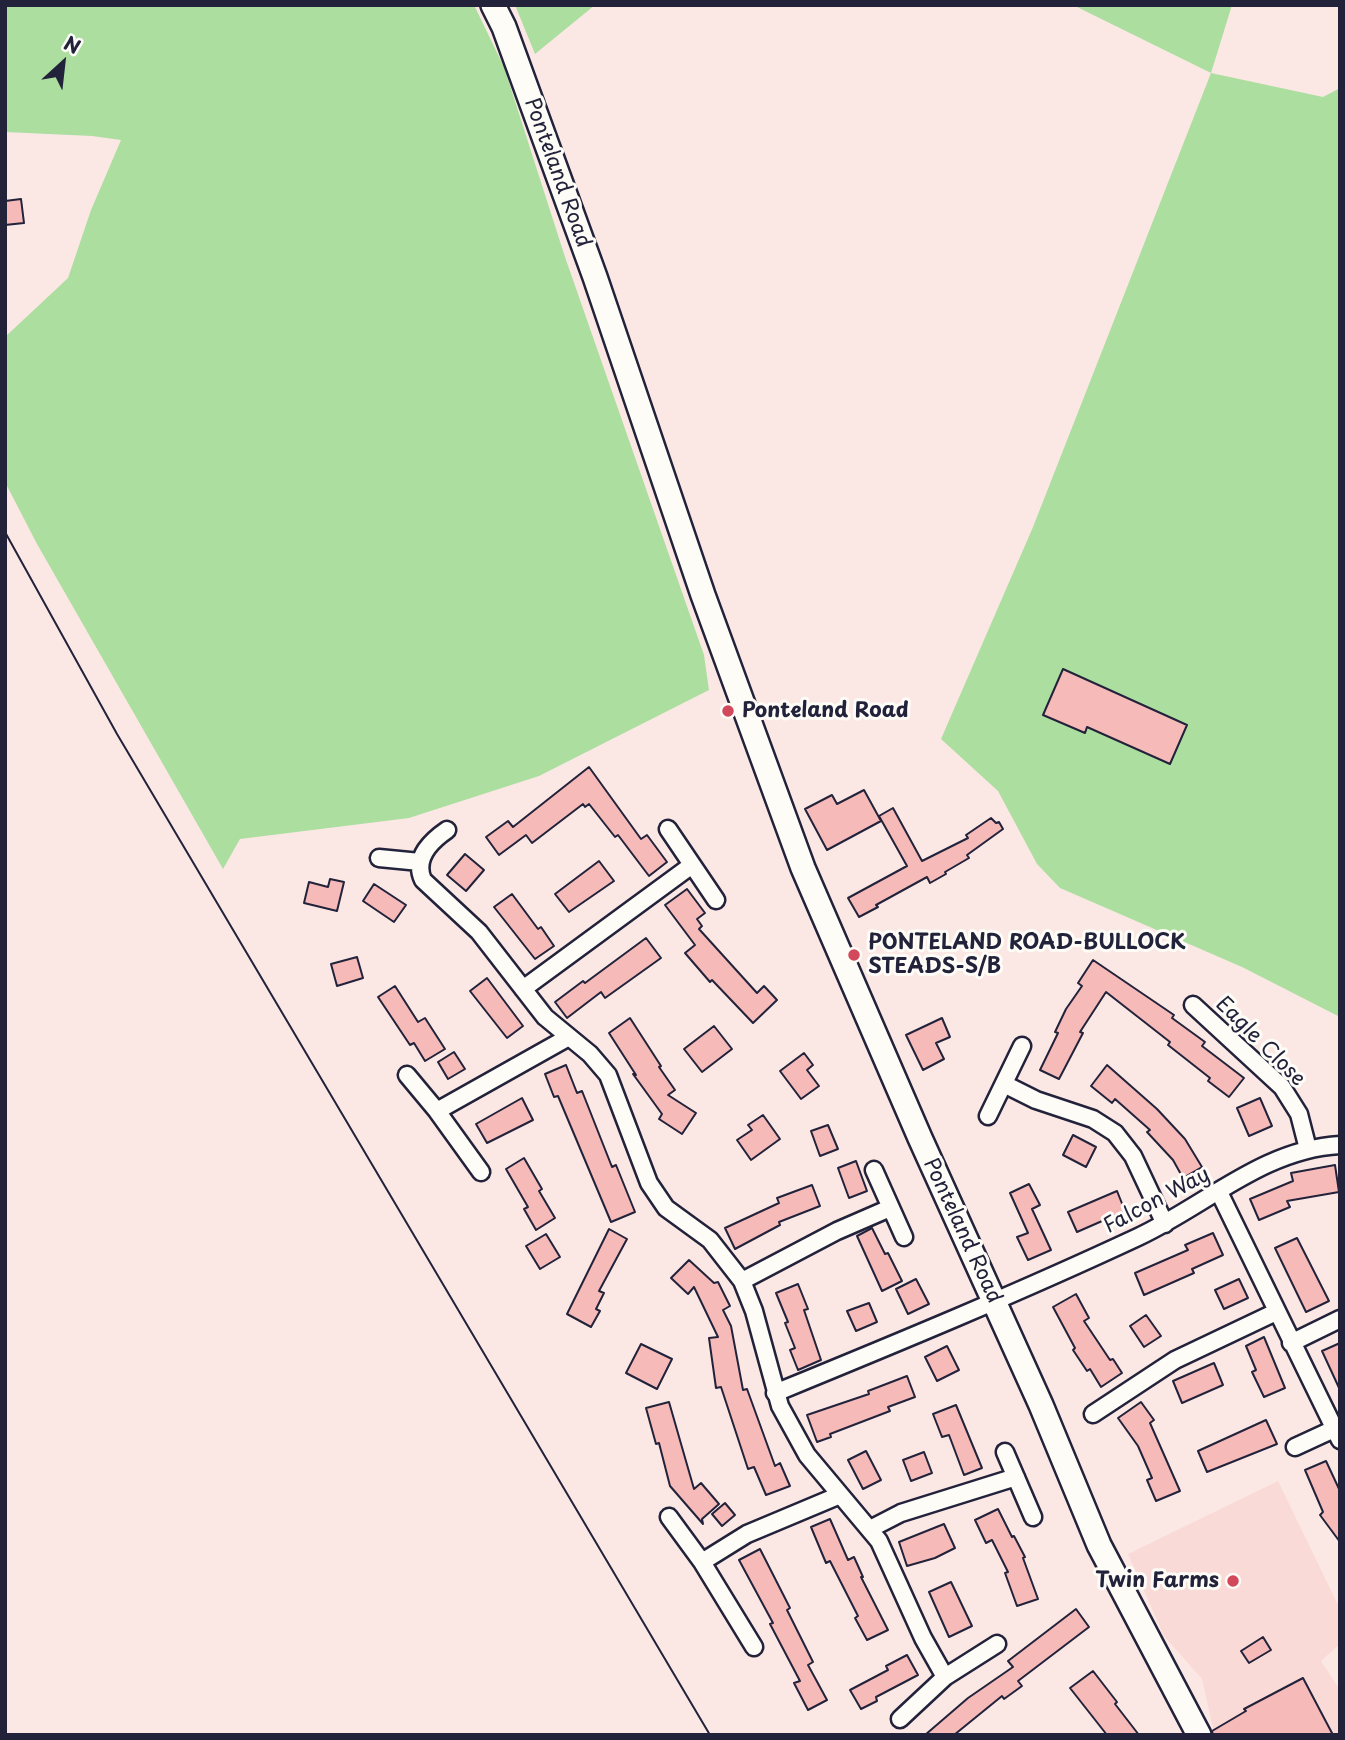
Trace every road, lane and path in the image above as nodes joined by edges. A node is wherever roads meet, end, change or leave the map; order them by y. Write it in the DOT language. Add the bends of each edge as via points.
graph roads {
  1 [pos="493,5"];
  2 [pos="668,829"];
  3 [pos="447,830"];
  4 [pos="379,858"];
  5 [pos="420,862"];
  6 [pos="692,865"];
  7 [pos="716,900"];
  8 [pos="523,989"];
  9 [pos="1193,1005"];
  10 [pos="567,1038"];
  11 [pos="1022,1046"];
  12 [pos="407,1075"];
  13 [pos="1004,1084"];
  14 [pos="437,1111"];
  15 [pos="988,1116"];
  16 [pos="1340,1145"];
  17 [pos="1308,1149"];
  18 [pos="874,1170"];
  19 [pos="481,1172"];
  20 [pos="1219,1192"];
  21 [pos="890,1208"];
  22 [pos="1165,1224"];
  23 [pos="904,1237"];
  24 [pos="742,1281"];
  25 [pos="995,1302"];
  26 [pos="1276,1312"];
  27 [pos="1340,1319"];
  28 [pos="1292,1343"];
  29 [pos="775,1393"];
  30 [pos="1093,1414"];
  31 [pos="1337,1434"];
  32 [pos="1295,1447"];
  33 [pos="1005,1452"];
  34 [pos="1016,1477"];
  35 [pos="840,1495"];
  36 [pos="669,1517"];
  37 [pos="1033,1517"];
  38 [pos="870,1529"];
  39 [pos="702,1562"];
  40 [pos="997,1644"];
  41 [pos="754,1647"];
  42 [pos="946,1677"];
  43 [pos="900,1719"];
  44 [pos="1199,1735"];
  1 -- 25 [label="main road, Ponteland Road" via="595,277 703,595 803,868"];
  2 -- 6 [label="street"];
  3 -- 5 [label="street" via="428,846"];
  4 -- 5 [label="street"];
  5 -- 8 [label="street" via="427,886 479,932"];
  6 -- 7 [label="street"];
  6 -- 8 [label="street"];
  8 -- 10 [label="street"];
  9 -- 17 [label="street, Eagle Close" via="1282,1087 1299,1114"];
  10 -- 14 [label="street"];
  10 -- 24 [label="street" via="590,1054 608,1075 660,1202 710,1240"];
  11 -- 13 [label="street"];
  12 -- 14 [label="street"];
  13 -- 15 [label="street"];
  13 -- 22 [label="street" via="1093,1119 1115,1133 1133,1156"];
  14 -- 19 [label="street"];
  16 -- 17 [label="street, Falcon Way"];
  17 -- 20 [label="street, Falcon Way" via="1278,1158"];
  18 -- 21 [label="street"];
  20 -- 22 [label="street, Falcon Way"];
  20 -- 26 [label="street"];
  21 -- 23 [label="street"];
  21 -- 24 [label="street"];
  22 -- 25 [label="street, Falcon Way"];
  24 -- 29 [label="street"];
  25 -- 29 [label="street, Falcon Way"];
  25 -- 44 [label="main road, Ponteland Road" via="1103,1553"];
  26 -- 28 [label="street"];
  26 -- 30 [label="street" via="1175,1360"];
  27 -- 28 [label="street"];
  28 -- 31 [label="street"];
  29 -- 35 [label="street" via="807,1455"];
  31 -- 32 [label="street"];
  33 -- 34 [label="street"];
  34 -- 37 [label="street"];
  34 -- 38 [label="street" via="901,1513"];
  35 -- 38 [label="street"];
  35 -- 39 [label="street" via="747,1534"];
  36 -- 39 [label="street"];
  38 -- 42 [label="street"];
  39 -- 41 [label="street"];
  40 -- 42 [label="street"];
  42 -- 43 [label="street"];
}
